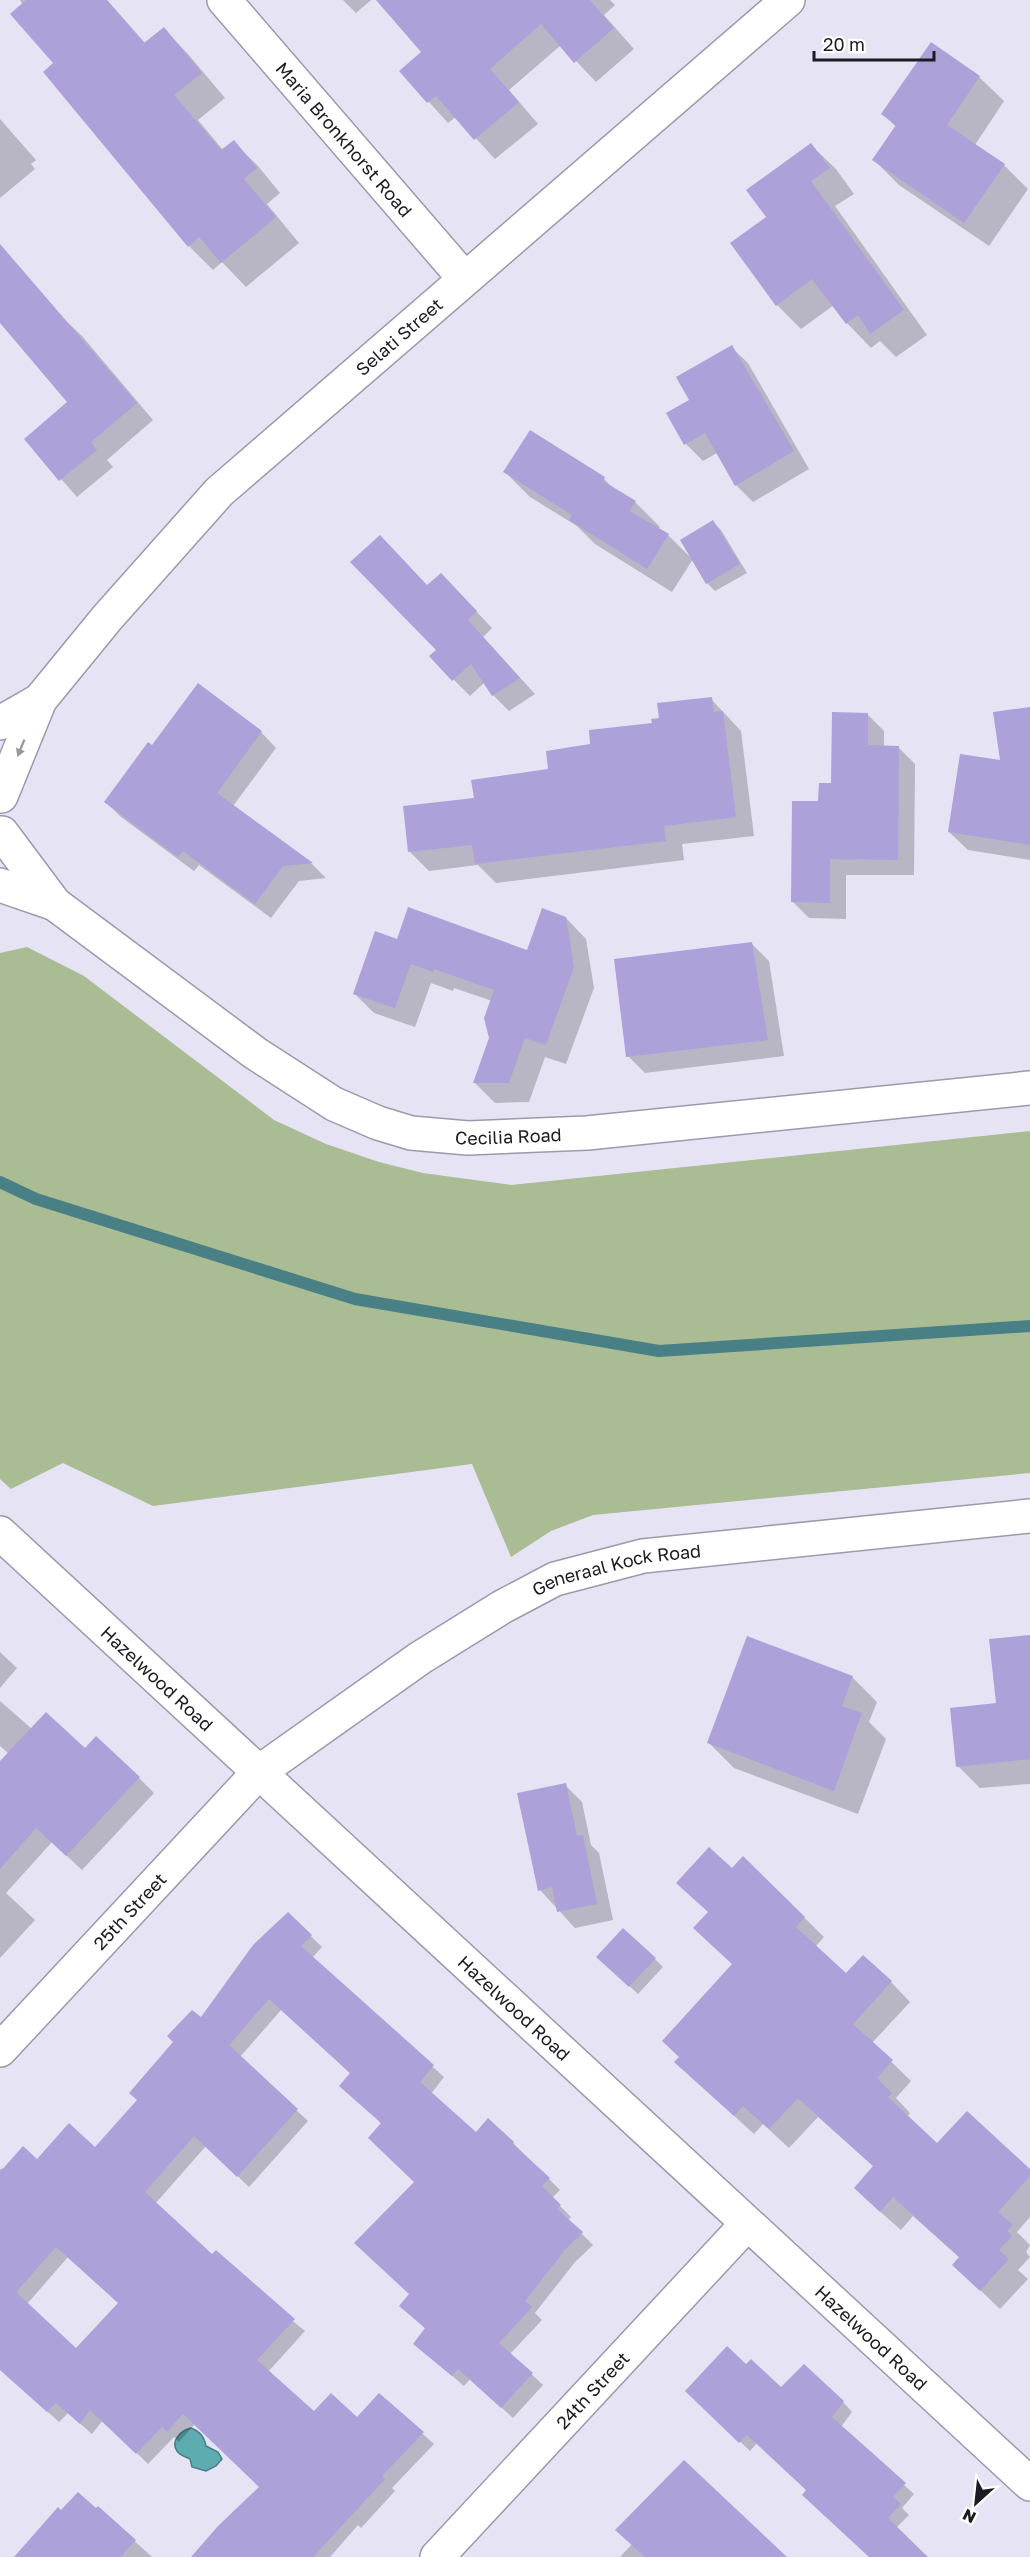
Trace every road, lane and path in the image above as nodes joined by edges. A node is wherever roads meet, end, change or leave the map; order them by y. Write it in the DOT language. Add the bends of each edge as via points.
graph roads {
  1 [pos="224,0"];
  2 [pos="788,0"];
  3 [pos="464,278"];
  4 [pos="40,700"];
  5 [pos="0,723"];
  6 [pos="1,795"];
  7 [pos="1,835"];
  8 [pos="0,885"];
  9 [pos="55,904"];
  10 [pos="1030,1088"];
  11 [pos="1030,1516"];
  12 [pos="0,1533"];
  13 [pos="259,1772"];
  14 [pos="0,2050"];
  15 [pos="747,2224"];
  16 [pos="1030,2484"];
  17 [pos="437,2557"];
  1 -- 3 [label="street, Maria Bronkhorst Road"];
  2 -- 3 [label="street, Selati Street"];
  3 -- 4 [label="street, Selati Street" via="219,492"];
  4 -- 5 [label="street, Selati Street"];
  4 -- 6 [label="street, Selati Street, one-way"];
  6 -- 7 [label="street" via="5,814"];
  7 -- 9 [label="street, Cecilia Road"];
  8 -- 9 [label="street, Cecilia Road"];
  9 -- 10 [label="street, Cecilia Road" via="294,1079 334,1104 378,1124 411,1132 468,1138 587,1133"];
  11 -- 13 [label="street, Generaal Kock Road" via="643,1556 555,1579 420,1658"];
  12 -- 13 [label="street, Hazelwood Road"];
  13 -- 14 [label="street, 25th Street"];
  13 -- 15 [label="street, Hazelwood Road"];
  15 -- 16 [label="street, Hazelwood Road"];
  15 -- 17 [label="street, 24th Street"];
}
